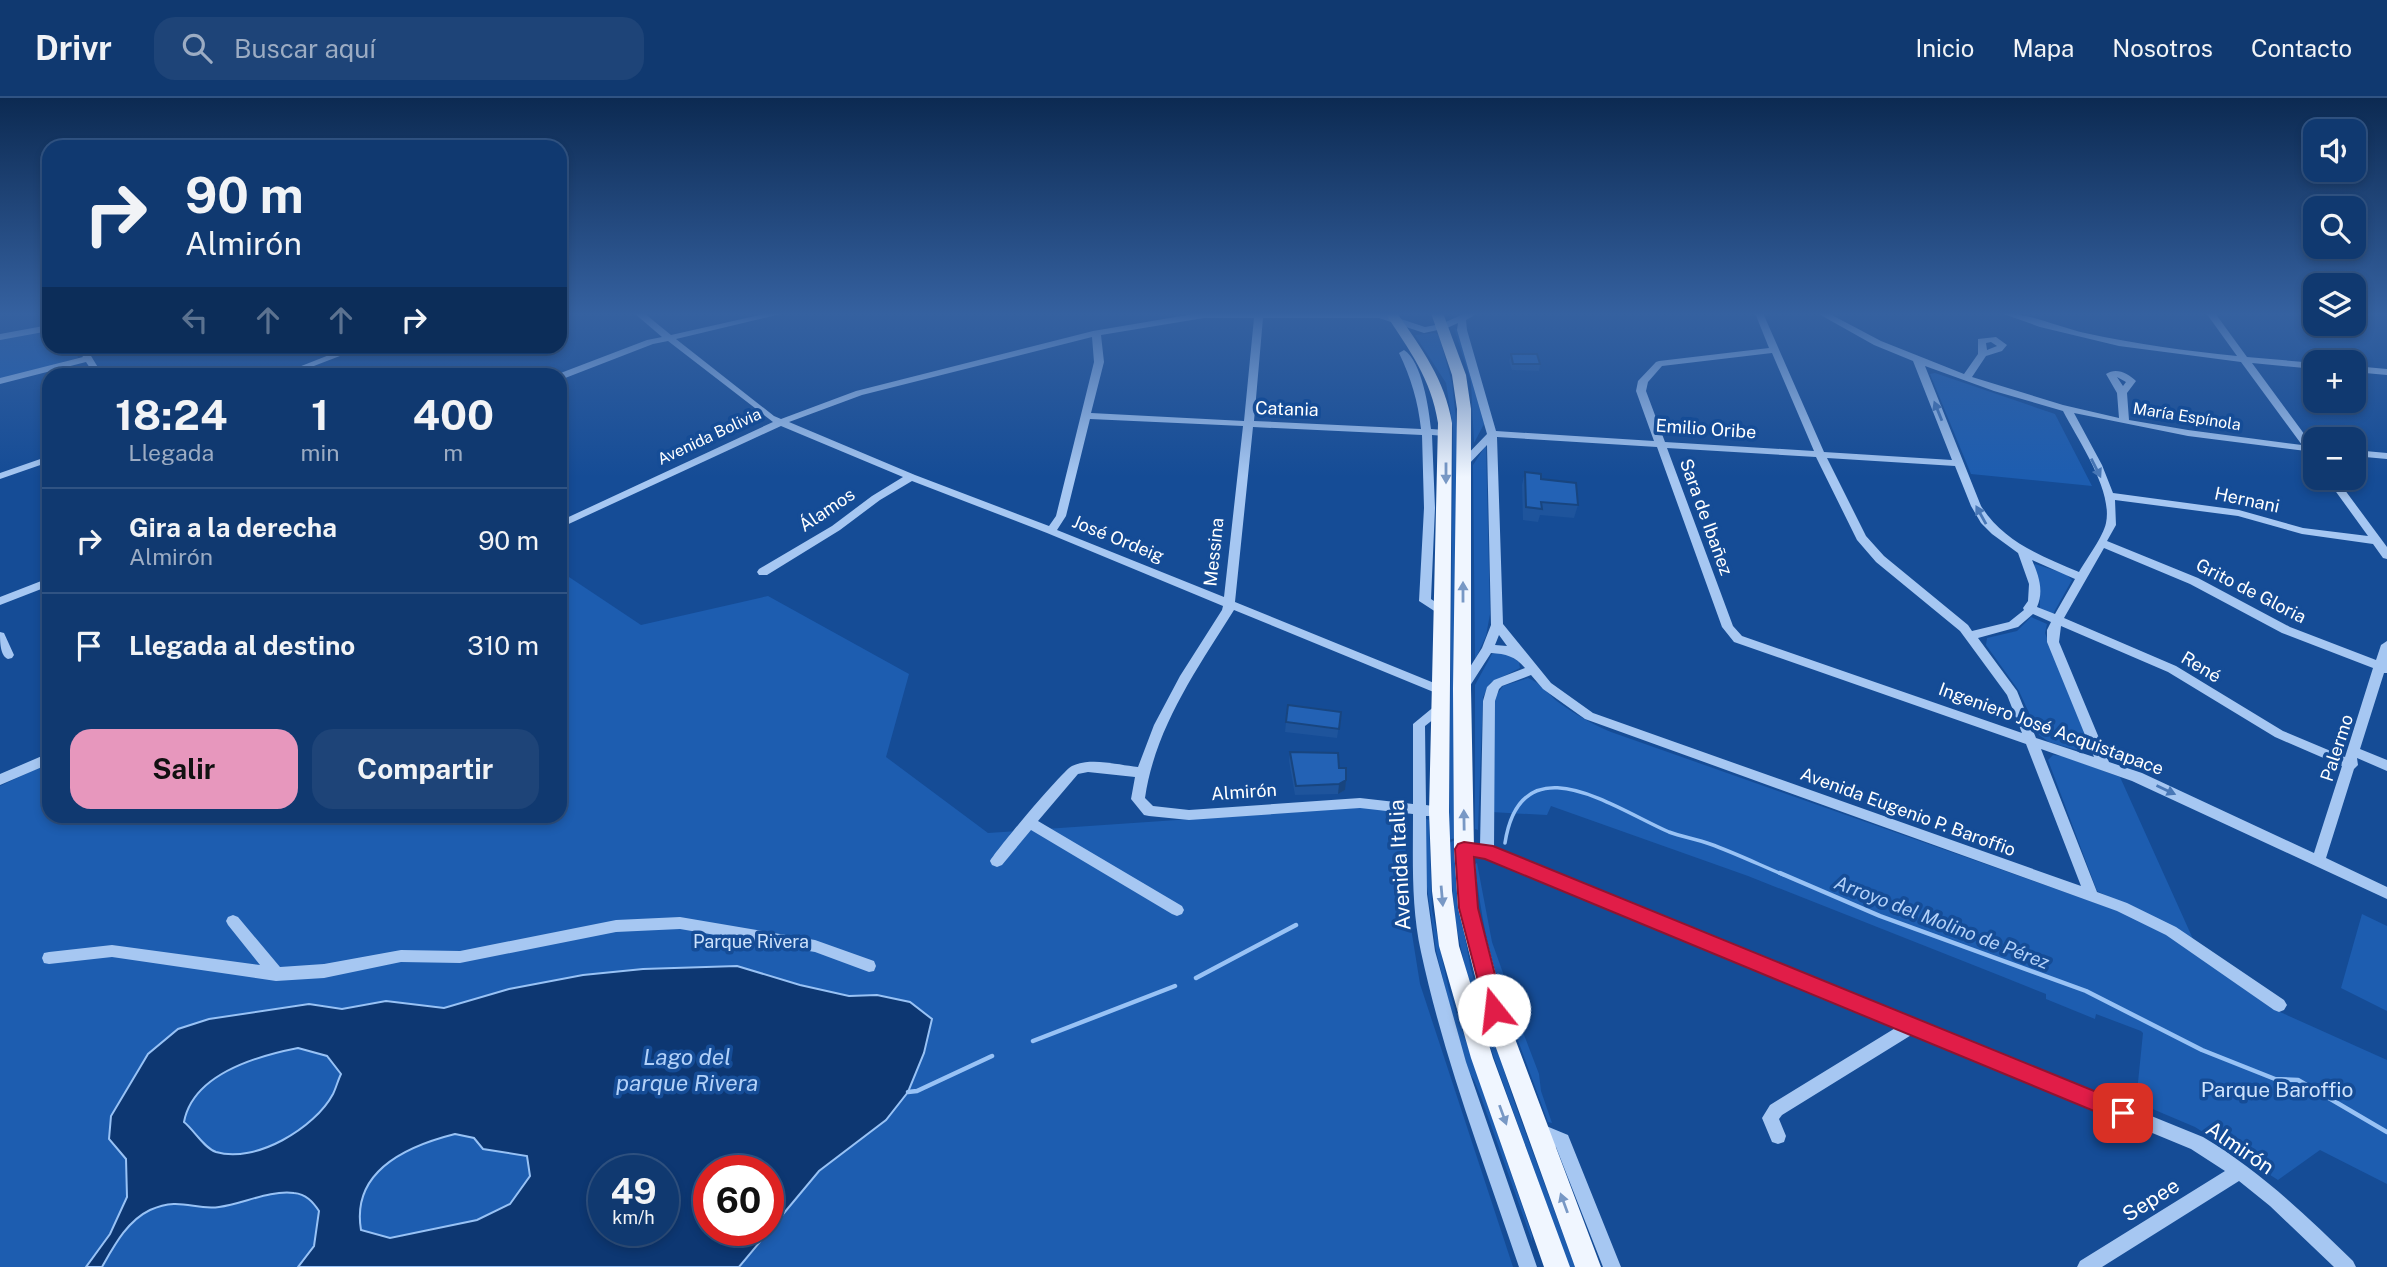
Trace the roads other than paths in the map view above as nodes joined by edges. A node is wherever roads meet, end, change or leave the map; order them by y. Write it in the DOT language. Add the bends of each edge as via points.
graph roads {
  1 [pos="584,368"];
  2 [pos="707,368"];
  3 [pos="962,368"];
  4 [pos="1098,368"];
  5 [pos="1253,368"];
  6 [pos="1412,368"];
  7 [pos="1428,368"];
  8 [pos="1457,368"];
  9 [pos="1473,368"];
  10 [pos="1655,368"];
  11 [pos="1781,368"];
  12 [pos="1920,368"];
  13 [pos="1941,368"];
  14 [pos="1974,368"];
  15 [pos="2251,368"];
  16 [pos="2366,370"];
  17 [pos="42,371"];
  18 [pos="2387,372"];
  19 [pos="567,374"];
  20 [pos="1967,377"];
  21 [pos="0,382"];
  22 [pos="2122,393"];
  23 [pos="2066,407"];
  24 [pos="1086,416"];
  25 [pos="2124,421"];
  26 [pos="782,422"];
  27 [pos="1248,424"];
  28 [pos="1436,433"];
  29 [pos="1492,435"];
  30 [pos="2303,438"];
  31 [pos="1660,444"];
  32 [pos="2303,450"];
  33 [pos="1820,454"];
  34 [pos="2366,454"];
  35 [pos="2387,456"];
  36 [pos="42,461"];
  37 [pos="1959,463"];
  38 [pos="1463,464"];
  39 [pos="0,476"];
  40 [pos="911,477"];
  41 [pos="2340,490"];
  42 [pos="2109,496"];
  43 [pos="567,522"];
  44 [pos="1051,531"];
  45 [pos="2377,541"];
  46 [pos="2101,543"];
  47 [pos="2023,552"];
  48 [pos="2387,554"];
  49 [pos="763,572"];
  50 [pos="2082,577"];
  51 [pos="42,585"];
  52 [pos="0,601"];
  53 [pos="1228,603"];
  54 [pos="2029,608"];
  55 [pos="1443,611"];
  56 [pos="2057,621"];
  57 [pos="1497,625"];
  58 [pos="1970,635"];
  59 [pos="0,636"];
  60 [pos="1734,636"];
  61 [pos="2387,645"];
  62 [pos="1488,649"];
  63 [pos="8,655"];
  64 [pos="1529,664"];
  65 [pos="2384,668"];
  66 [pos="1462,689"];
  67 [pos="1440,699"];
  68 [pos="2034,742"];
  69 [pos="2353,758"];
  70 [pos="42,761"];
  71 [pos="2103,764"];
  72 [pos="2387,766"];
  73 [pos="1142,772"];
  74 [pos="0,780"];
  75 [pos="1429,811"];
  76 [pos="1028,822"];
  77 [pos="1464,849"];
  78 [pos="1487,852"];
  79 [pos="998,861"];
  80 [pos="2318,861"];
  81 [pos="2387,893"];
  82 [pos="2091,894"];
  83 [pos="1177,910"];
  84 [pos="233,921"];
  85 [pos="49,958"];
  86 [pos="869,966"];
  87 [pos="276,974"];
  88 [pos="2280,1005"];
  89 [pos="1913,1026"];
  90 [pos="1536,1129"];
  91 [pos="1778,1136"];
  92 [pos="2240,1171"];
  93 [pos="1550,1246"];
  94 [pos="1525,1260"];
  95 [pos="1557,1267"];
  96 [pos="1588,1267"];
  97 [pos="1612,1267"];
  98 [pos="2086,1267"];
  99 [pos="2347,1267"];
  1 -- 19 [label="street"];
  2 -- 26 [label="street" via="762,412"];
  3 -- 26 [label="street, Avenida Bolivia" via="859,394"];
  4 -- 24 [label="street"];
  5 -- 27 [label="street, Messina"];
  6 -- 28 [label="street, Avenida Italia"];
  7 -- 28 [label="main road, Avenida Italia" via="1442,405"];
  8 -- 38 [label="main road" via="1463,397"];
  9 -- 29 [label="street"];
  10 -- 31 [label="street, Sara de Ibañez" via="1641,391"];
  11 -- 33 [label="street"];
  37 -- 12 [label="street, one-way"];
  13 -- 20 [label="street, María Espínola"];
  14 -- 20 [label="street"];
  15 -- 30 [label="street"];
  16 -- 18 [label="street"];
  17 -- 21 [label="street"];
  20 -- 23 [label="street, María Espínola"];
  22 -- 25 [label="street"];
  23 -- 25 [label="street, María Espínola"];
  23 -- 42 [label="street, one-way"];
  24 -- 27 [label="street, Catania"];
  24 -- 44 [label="street" via="1060,516"];
  25 -- 32 [label="street, María Espínola"];
  26 -- 40 [label="street, José Ordeig"];
  26 -- 43 [label="street, Avenida Bolivia"];
  27 -- 28 [label="street, Catania"];
  27 -- 53 [label="street, Messina"];
  28 -- 55 [label="main road, Avenida Italia, one-way"];
  28 -- 55 [label="street, Avenida Italia" via="1425,601"];
  29 -- 31 [label="street, Emilio Oribe"];
  29 -- 38 [label="street"];
  29 -- 57 [label="street"];
  31 -- 33 [label="street, Emilio Oribe"];
  31 -- 60 [label="street, Sara de Ibañez"];
  33 -- 37 [label="street, Emilio Oribe"];
  33 -- 58 [label="street" via="1861,538"];
  34 -- 35 [label="street"];
  36 -- 39 [label="street"];
  47 -- 37 [label="street, one-way" via="1986,526"];
  66 -- 38 [label="main road, one-way"];
  40 -- 44 [label="street, José Ordeig"];
  40 -- 49 [label="street, Álamos"];
  41 -- 45 [label="street"];
  42 -- 45 [label="street, Hernani" via="2239,513 2302,531"];
  42 -- 46 [label="street" via="2113,515"];
  44 -- 53 [label="street, José Ordeig"];
  45 -- 48 [label="street"];
  46 -- 50 [label="street"];
  46 -- 65 [label="street, Grito de Gloria" via="2194,581 2269,622"];
  47 -- 50 [label="street"];
  47 -- 54 [label="street" via="2035,589"];
  50 -- 56 [label="street"];
  51 -- 52 [label="street"];
  53 -- 67 [label="street, José Ordeig"];
  53 -- 73 [label="street, Messina" via="1228,610 1175,694"];
  54 -- 56 [label="street, René"];
  54 -- 58 [label="street" via="2012,627"];
  55 -- 67 [label="main road, Avenida Italia"];
  56 -- 69 [label="street, René" via="2172,669 2267,728"];
  56 -- 71 [label="street" via="2053,642"];
  57 -- 62 [label="street"];
  57 -- 64 [label="street, Avenida Eugenio P. Baroffio"];
  58 -- 68 [label="street" via="2013,694"];
  59 -- 63 [label="street"];
  60 -- 68 [label="street, Ingeniero José Acquistapace"];
  61 -- 65 [label="street, Palermo"];
  62 -- 64 [label="street" via="1510,650"];
  62 -- 66 [label="street"];
  64 -- 78 [label="street" via="1493,687 1489,701"];
  64 -- 82 [label="street, Avenida Eugenio P. Baroffio" via="1560,698 1607,725"];
  65 -- 69 [label="street, Palermo"];
  77 -- 66 [label="main road, one-way"];
  67 -- 75 [label="main road, Avenida Italia"];
  67 -- 75 [label="street, Avenida Italia" via="1419,724"];
  68 -- 71 [label="street, Ingeniero José Acquistapace"];
  68 -- 82 [label="street"];
  69 -- 72 [label="street, René"];
  69 -- 80 [label="street, Palermo"];
  70 -- 74 [label="street"];
  71 -- 80 [label="street, Ingeniero José Acquistapace, one-way"];
  73 -- 75 [label="street, Almirón" via="1138,799 1149,811 1161,813 1360,803"];
  73 -- 76 [label="street" via="1088,767 1069,774"];
  75 -- 93 [label="main road, Avenida Italia, one-way" via="1449,946 1482,1058"];
  75 -- 94 [label="street, Avenida Italia" via="1420,894 1428,951 1458,1062"];
  76 -- 79 [label="street"];
  76 -- 83 [label="street"];
  77 -- 78 [label="street, Almirón"];
  77 -- 90 [label="main road" via="1475,940"];
  78 -- 89 [label="street, Almirón"];
  80 -- 81 [label="street, Ingeniero José Acquistapace"];
  82 -- 88 [label="street, Avenida Eugenio P. Baroffio" via="2171,931"];
  84 -- 87 [label="street"];
  85 -- 87 [label="street" via="112,951"];
  86 -- 87 [label="street" via="815,946 680,923 616,926 460,957 401,956 324,971"];
  89 -- 91 [label="street" via="1776,1110 1770,1118"];
  89 -- 92 [label="street, Almirón" via="2197,1143"];
  96 -- 90 [label="main road, one-way"];
  90 -- 97 [label="street" via="1562,1140"];
  92 -- 98 [label="street, Sepee"];
  92 -- 99 [label="street, Almirón"];
  93 -- 94 [label="street"];
  93 -- 95 [label="main road, Avenida Italia"];
}
